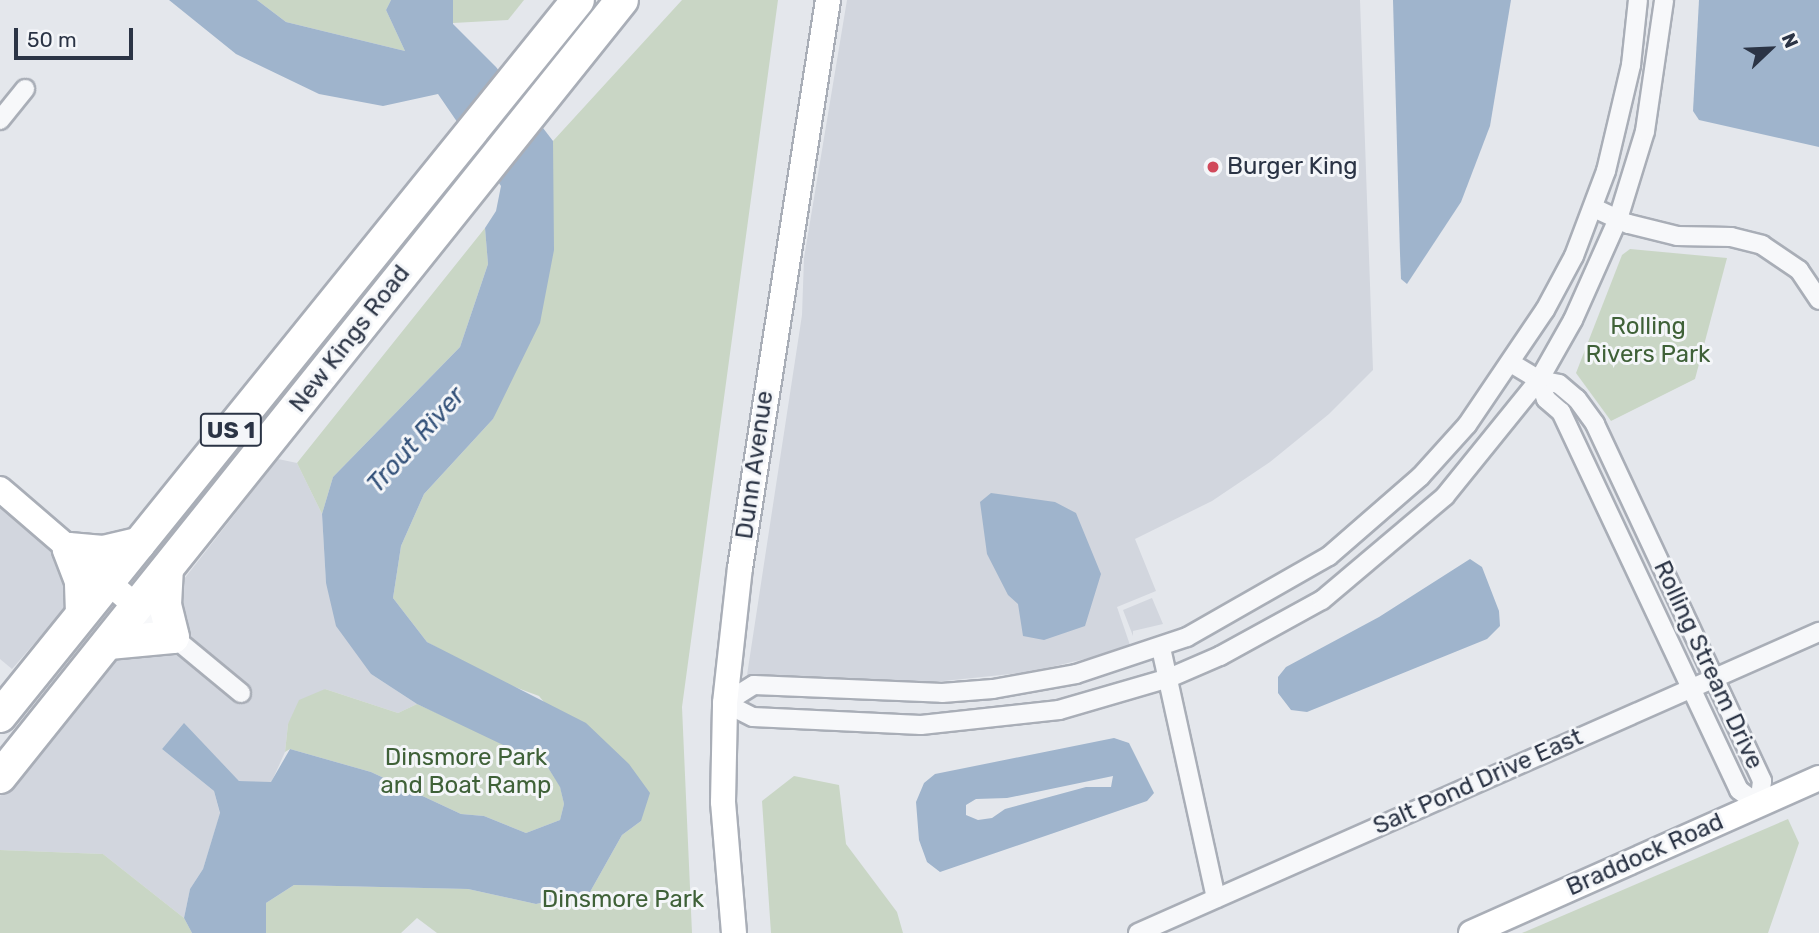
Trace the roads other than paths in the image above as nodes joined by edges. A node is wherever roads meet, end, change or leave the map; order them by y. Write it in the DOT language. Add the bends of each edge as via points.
graph roads {
  1 [pos="578,0"];
  2 [pos="622,0"];
  3 [pos="828,0"];
  4 [pos="1638,0"];
  5 [pos="1664,0"];
  6 [pos="25,89"];
  7 [pos="0,120"];
  8 [pos="1594,208"];
  9 [pos="1618,219"];
  10 [pos="1819,300"];
  11 [pos="1511,363"];
  12 [pos="1539,380"];
  13 [pos="0,489"];
  14 [pos="139,544"];
  15 [pos="69,549"];
  16 [pos="167,570"];
  17 [pos="108,582"];
  18 [pos="137,607"];
  19 [pos="82,613"];
  20 [pos="1819,632"];
  21 [pos="173,637"];
  22 [pos="108,643"];
  23 [pos="1161,648"];
  24 [pos="1714,677"];
  25 [pos="1169,678"];
  26 [pos="1692,687"];
  27 [pos="241,693"];
  28 [pos="725,703"];
  29 [pos="0,716"];
  30 [pos="0,776"];
  31 [pos="1819,778"];
  32 [pos="1759,804"];
  33 [pos="1216,898"];
  34 [pos="734,933"];
  35 [pos="1138,933"];
  36 [pos="1471,933"];
  1 -- 14 [label="highway, New Kings Road / US 1"];
  2 -- 16 [label="highway, New Kings Road / US 1"];
  3 -- 28 [label="main road, Dunn Avenue" via="740,568"];
  4 -- 8 [label="street" via="1619,125"];
  5 -- 9 [label="street" via="1645,131"];
  6 -- 7 [label="street"];
  8 -- 9 [label="street"];
  8 -- 11 [label="street" via="1545,310"];
  9 -- 10 [label="street" via="1676,236 1731,237 1762,245 1799,271"];
  9 -- 12 [label="street" via="1588,289"];
  11 -- 12 [label="street, Rolling Stream Drive"];
  11 -- 23 [label="street" via="1467,425 1378,517 1279,588"];
  12 -- 24 [label="street, Rolling Stream Drive" via="1559,384 1595,424"];
  12 -- 25 [label="street" via="1444,496 1388,548 1310,607"];
  12 -- 26 [label="street, Rolling Stream Drive" via="1546,399 1561,412"];
  13 -- 15 [label="main road"];
  14 -- 15 [label="highway" via="103,552"];
  14 -- 17 [label="highway, New Kings Road / US 1"];
  15 -- 17 [label="main road"];
  15 -- 19 [label="highway" via="80,581"];
  16 -- 18 [label="highway, New Kings Road / US 1"];
  16 -- 21 [label="highway" via="165,605"];
  17 -- 18 [label="main road"];
  17 -- 19 [label="highway, New Kings Road / US 1"];
  18 -- 21 [label="street"];
  18 -- 22 [label="highway, New Kings Road / US 1"];
  19 -- 29 [label="highway, New Kings Road / US 1"];
  20 -- 24 [label="street, Salt Pond Drive East"];
  21 -- 22 [label="highway"];
  21 -- 27 [label="street"];
  22 -- 30 [label="highway, New Kings Road / US 1"];
  23 -- 25 [label="street"];
  23 -- 28 [label="street" via="1076,674 993,690 942,693 754,685"];
  24 -- 26 [label="street, Salt Pond Drive East"];
  24 -- 32 [label="street, Rolling Stream Drive" via="1762,781"];
  25 -- 28 [label="street" via="1059,710 934,724 753,717"];
  25 -- 33 [label="street"];
  26 -- 32 [label="street, Rolling Stream Drive" via="1740,790"];
  26 -- 33 [label="street, Salt Pond Drive East"];
  28 -- 34 [label="main road, Dunn Avenue" via="723,802"];
  31 -- 32 [label="main road, Braddock Road"];
  32 -- 36 [label="main road, Braddock Road"];
  33 -- 35 [label="street, Salt Pond Drive East"];
}
